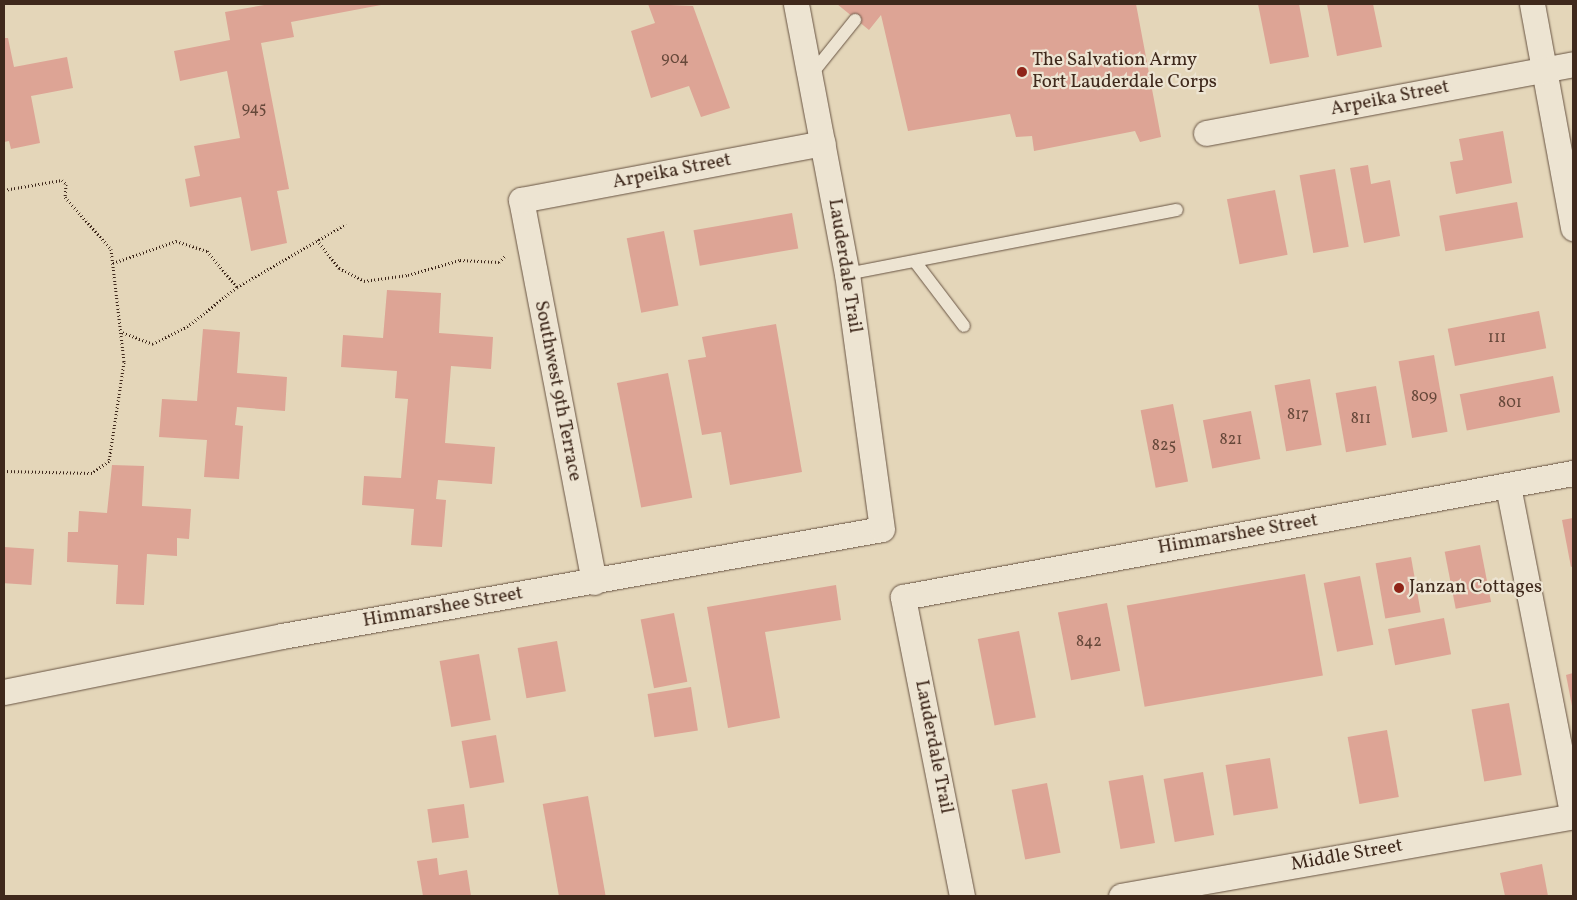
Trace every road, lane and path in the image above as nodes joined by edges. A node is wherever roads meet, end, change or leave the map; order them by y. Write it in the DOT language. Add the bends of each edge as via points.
graph roads {
  1 [pos="796,4"];
  2 [pos="1532,4"];
  3 [pos="855,20"];
  4 [pos="1573,64"];
  5 [pos="1544,69"];
  6 [pos="810,76"];
  7 [pos="1206,132"];
  8 [pos="823,143"];
  9 [pos="4,190"];
  10 [pos="521,200"];
  11 [pos="1177,210"];
  12 [pos="346,224"];
  13 [pos="1573,228"];
  14 [pos="317,240"];
  15 [pos="504,249"];
  16 [pos="916,262"];
  17 [pos="113,263"];
  18 [pos="847,274"];
  19 [pos="237,287"];
  20 [pos="964,326"];
  21 [pos="121,332"];
  22 [pos="4,471"];
  23 [pos="1573,473"];
  24 [pos="1508,486"];
  25 [pos="882,530"];
  26 [pos="594,582"];
  27 [pos="903,597"];
  28 [pos="4,692"];
  29 [pos="1573,816"];
  30 [pos="960,896"];
  31 [pos="1121,896"];
  1 -- 6 [label="street, Lauderdale Trail"];
  2 -- 5 [label="street"];
  3 -- 6 [label="lane"];
  4 -- 5 [label="street, Arpeika Street"];
  5 -- 7 [label="street, Arpeika Street"];
  5 -- 13 [label="street"];
  6 -- 8 [label="street, Lauderdale Trail"];
  8 -- 10 [label="street, Arpeika Street"];
  8 -- 18 [label="street, Lauderdale Trail"];
  9 -- 17 [label="path" via="62,180 66,184 65,197 111,249"];
  10 -- 26 [label="street, Southwest 9th Terrace"];
  11 -- 16 [label="lane"];
  12 -- 14 [label="path"];
  14 -- 15 [label="path" via="339,268 364,281 408,275 460,260 499,262 505,256"];
  14 -- 19 [label="path"];
  16 -- 18 [label="lane"];
  16 -- 20 [label="lane"];
  17 -- 19 [label="path" via="176,241 207,251"];
  17 -- 21 [label="path"];
  18 -- 25 [label="street, Lauderdale Trail"];
  19 -- 21 [label="path" via="188,326 153,344"];
  21 -- 22 [label="path" via="124,362 109,462 92,473"];
  23 -- 24 [label="street, Himmarshee Street"];
  24 -- 27 [label="street, Himmarshee Street"];
  24 -- 29 [label="street"];
  25 -- 26 [label="street, Himmarshee Street"];
  26 -- 28 [label="street, Himmarshee Street" via="282,636"];
  27 -- 30 [label="street, Lauderdale Trail"];
  29 -- 31 [label="street, Middle Street"];
}
